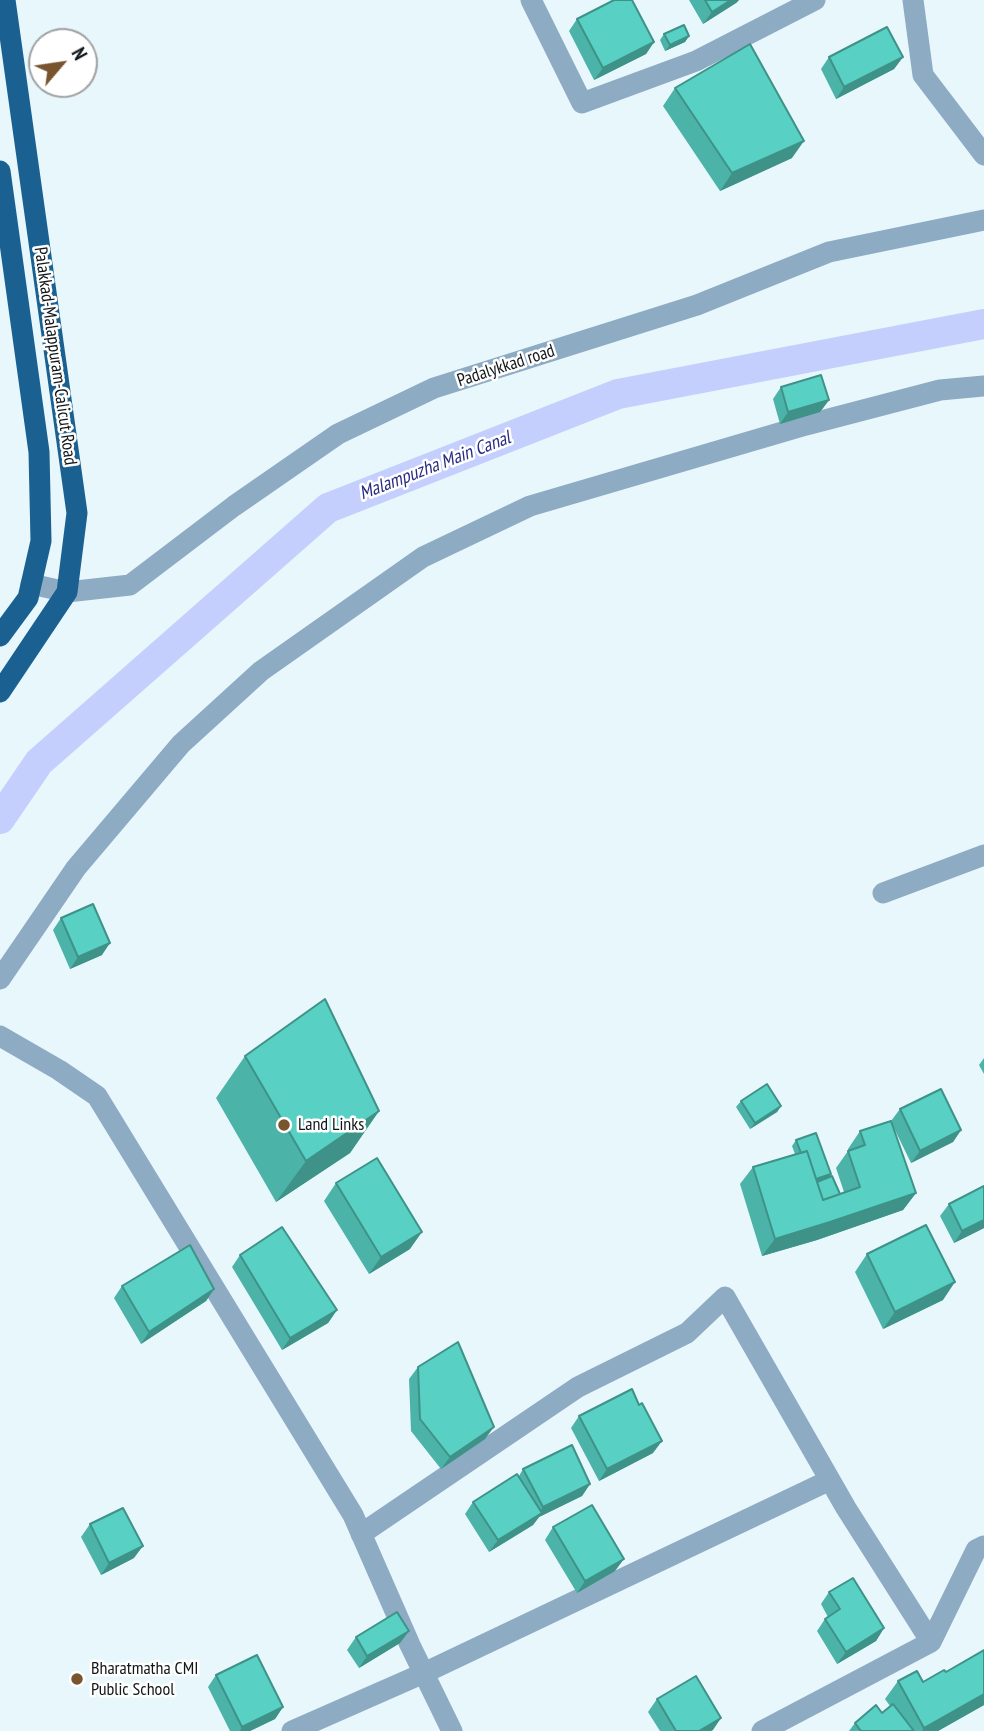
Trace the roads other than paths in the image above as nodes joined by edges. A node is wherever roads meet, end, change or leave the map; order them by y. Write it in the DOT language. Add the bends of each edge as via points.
graph roads {
  1 [pos="5,0"];
  2 [pos="531,0"];
  3 [pos="815,0"];
  4 [pos="913,0"];
  5 [pos="984,155"];
  6 [pos="0,171"];
  7 [pos="984,220"];
  8 [pos="984,386"];
  9 [pos="31,584"];
  10 [pos="68,592"];
  11 [pos="0,636"];
  12 [pos="0,692"];
  13 [pos="984,855"];
  14 [pos="883,893"];
  15 [pos="0,979"];
  16 [pos="0,1036"];
  17 [pos="830,1480"];
  18 [pos="361,1534"];
  19 [pos="984,1546"];
  20 [pos="931,1642"];
  21 [pos="424,1673"];
  22 [pos="292,1731"];
  23 [pos="452,1731"];
  24 [pos="762,1731"];
  1 -- 10 [label="highway, Palakkad-Malappuram-Calicut Road" via="77,513"];
  2 -- 3 [label="street" via="582,103 696,61"];
  4 -- 5 [label="street" via="923,75"];
  6 -- 9 [label="highway, Palakkad-Malappuram-Calicut Road" via="38,452 41,541"];
  7 -- 10 [label="street, Padalykkad road" via="829,252 697,305 434,388 338,434 130,585"];
  8 -- 15 [label="street" via="940,390 806,425 530,506 423,557 261,671 181,744 76,868"];
  9 -- 10 [label="street, Padalykkad road"];
  9 -- 11 [label="highway, Palakkad-Malappuram-Calicut Road" via="28,598"];
  10 -- 12 [label="highway, Palakkad-Malappuram-Calicut Road"];
  13 -- 14 [label="street"];
  16 -- 18 [label="street" via="97,1096"];
  17 -- 18 [label="street" via="725,1297 687,1333 578,1387"];
  17 -- 20 [label="street"];
  17 -- 21 [label="street"];
  18 -- 21 [label="street"];
  19 -- 20 [label="street" via="976,1550"];
  20 -- 24 [label="street"];
  21 -- 22 [label="street"];
  21 -- 23 [label="street"];
}
